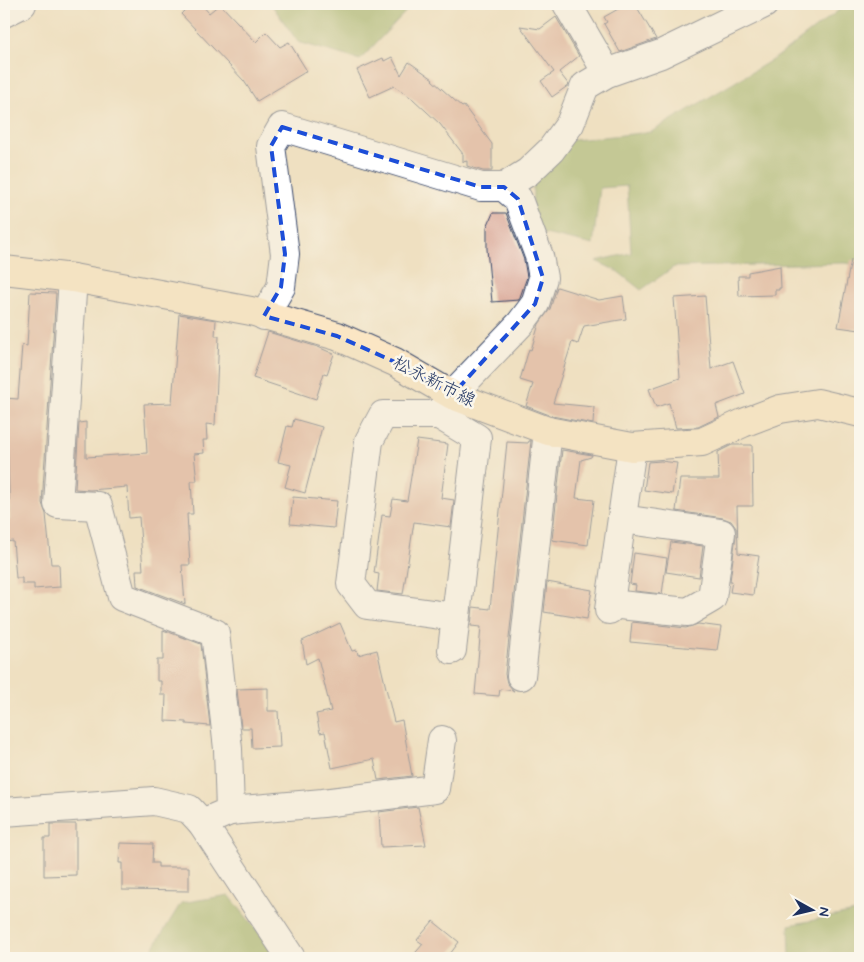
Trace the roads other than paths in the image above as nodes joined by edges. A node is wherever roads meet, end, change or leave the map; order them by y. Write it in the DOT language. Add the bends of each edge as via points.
graph roads {
  1 [pos="22,4"];
  2 [pos="567,4"];
  3 [pos="764,4"];
  4 [pos="4,13"];
  5 [pos="607,72"];
  6 [pos="504,187"];
  7 [pos="4,270"];
  8 [pos="73,278"];
  9 [pos="264,316"];
  10 [pos="446,405"];
  11 [pos="860,413"];
  12 [pos="548,431"];
  13 [pos="632,447"];
  14 [pos="622,519"];
  15 [pos="456,617"];
  16 [pos="452,650"];
  17 [pos="521,676"];
  18 [pos="442,740"];
  19 [pos="230,811"];
  20 [pos="4,812"];
  21 [pos="202,823"];
  22 [pos="291,958"];
  1 -- 4 [label="street"];
  2 -- 5 [label="street"];
  3 -- 5 [label="street" via="661,54"];
  5 -- 6 [label="street" via="585,86 570,124 551,150 528,172"];
  6 -- 9 [label="street" via="480,187 282,127 270,146 285,254 281,287"];
  6 -- 10 [label="street" via="518,199 539,256 543,278 535,304 520,324"];
  7 -- 8 [label="main road, 松永新市線"];
  8 -- 9 [label="main road, 松永新市線"];
  8 -- 19 [label="street" via="58,504 98,506 122,597 215,633 228,749"];
  9 -- 10 [label="main road, 松永新市線" via="337,336 395,362"];
  10 -- 12 [label="main road, 松永新市線"];
  10 -- 15 [label="street" via="477,438"];
  10 -- 15 [label="street" via="383,415 368,441 351,584 367,605"];
  11 -- 13 [label="main road, 松永新市線" via="818,403 789,407 702,442"];
  12 -- 13 [label="main road, 松永新市線"];
  12 -- 17 [label="street"];
  13 -- 14 [label="street"];
  14 -- 14 [label="street" via="610,607 688,612 712,598 721,533"];
  15 -- 16 [label="street"];
  18 -- 19 [label="street" via="435,789"];
  19 -- 21 [label="street"];
  20 -- 21 [label="street" via="154,802 189,809"];
  21 -- 22 [label="street"];
}
